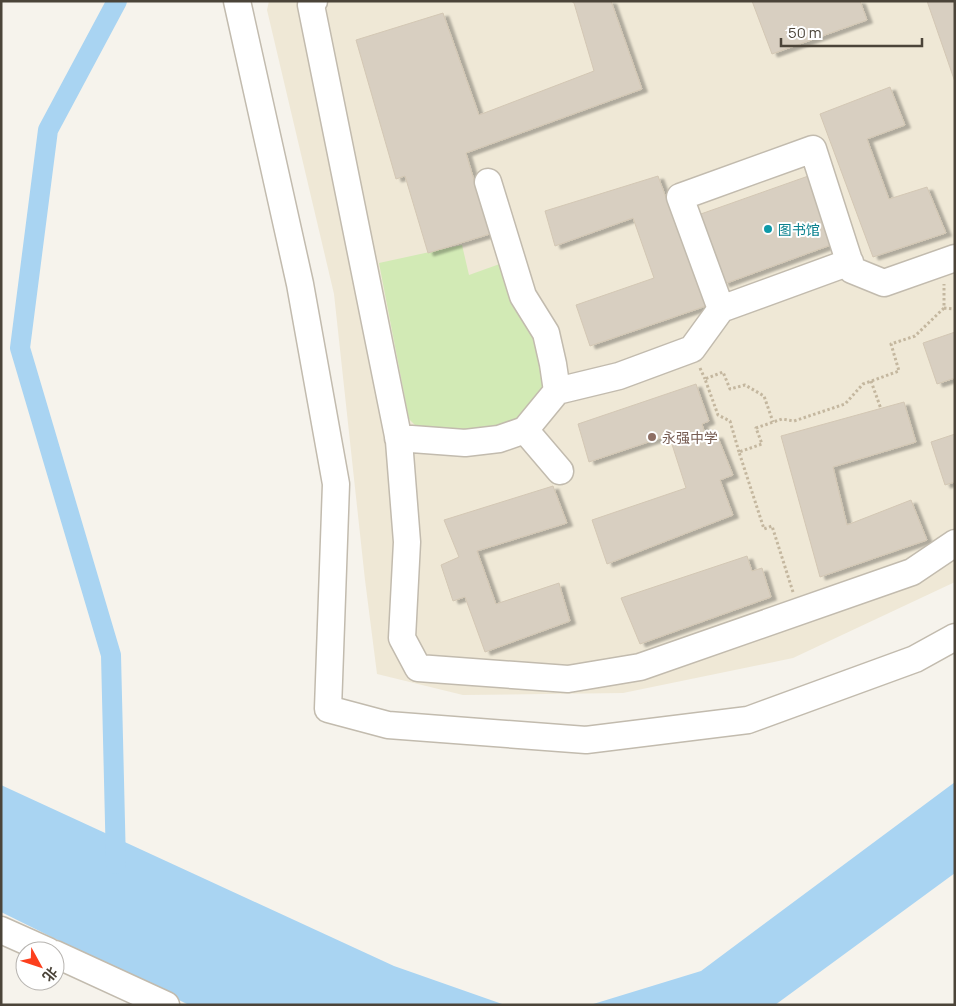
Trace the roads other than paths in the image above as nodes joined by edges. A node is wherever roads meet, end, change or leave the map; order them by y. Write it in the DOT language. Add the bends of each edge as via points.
graph roads {
  1 [pos="237,1"];
  2 [pos="314,1"];
  3 [pos="488,182"];
  4 [pos="950,260"];
  5 [pos="850,262"];
  6 [pos="721,309"];
  7 [pos="550,349"];
  8 [pos="612,378"];
  9 [pos="556,391"];
  10 [pos="525,430"];
  11 [pos="398,438"];
  12 [pos="560,471"];
  13 [pos="955,542"];
  14 [pos="955,637"];
  15 [pos="1,930"];
  16 [pos="26,941"];
  17 [pos="65,959"];
  18 [pos="166,1005"];
  1 -- 14 [label="street" via="300,284 336,484 328,709 388,726 586,740 748,720 915,659"];
  2 -- 11 [label="street" via="311,5"];
  3 -- 7 [label="street" via="523,296 546,333"];
  4 -- 5 [label="street" via="884,283 852,270"];
  5 -- 6 [label="street"];
  5 -- 6 [label="street" via="813,149 680,197"];
  6 -- 8 [label="street" via="692,349"];
  7 -- 8 [label="street" via="578,369"];
  7 -- 9 [label="street"];
  8 -- 9 [label="street"];
  9 -- 10 [label="street"];
  10 -- 11 [label="street" via="499,439 465,443"];
  10 -- 12 [label="street"];
  11 -- 13 [label="street" via="407,542 402,638 418,668 568,679 640,667 912,572"];
  15 -- 16 [label="street"];
  17 -- 18 [label="street"];
}
